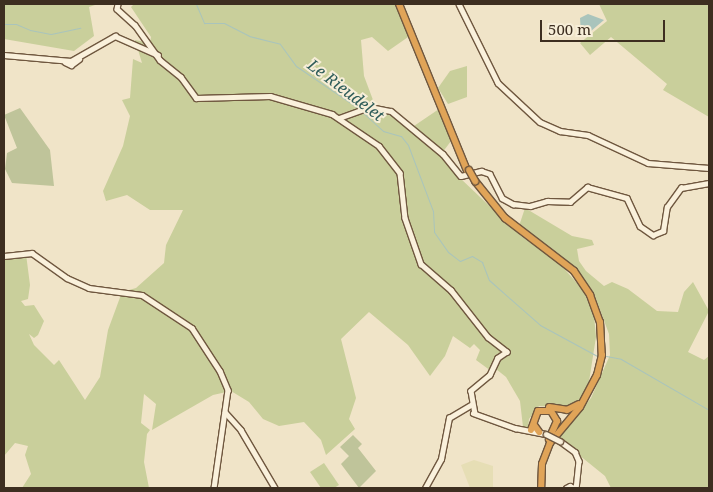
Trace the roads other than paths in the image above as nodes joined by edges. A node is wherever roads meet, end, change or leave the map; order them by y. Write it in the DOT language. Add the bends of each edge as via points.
graph roads {
  1 [pos="400,4"];
  2 [pos="459,4"];
  3 [pos="117,5"];
  4 [pos="4,55"];
  5 [pos="158,55"];
  6 [pos="339,118"];
  7 [pos="709,168"];
  8 [pos="474,181"];
  9 [pos="709,183"];
  10 [pos="4,256"];
  11 [pos="587,393"];
  12 [pos="470,407"];
  13 [pos="225,412"];
  14 [pos="531,429"];
  15 [pos="543,433"];
  16 [pos="214,488"];
  17 [pos="274,488"];
  18 [pos="425,488"];
  19 [pos="540,488"];
  20 [pos="566,488"];
  21 [pos="574,488"];
  1 -- 8 [label="highway, bridge"];
  2 -- 7 [label="street" via="498,83 540,122 560,131 588,135 648,163"];
  3 -- 5 [label="street"];
  4 -- 5 [label="street" via="64,61 82,56 115,36"];
  5 -- 6 [label="street" via="198,99 270,96"];
  6 -- 9 [label="street" via="370,107 394,112 443,154 461,176 481,171 490,174 502,198 510,203 524,206 547,200 567,203 574,200 583,188 591,187 627,198 640,226 653,235 663,231 667,207 681,188"];
  6 -- 12 [label="street" via="373,140 398,168 405,218 418,259 428,274 456,295 490,340 507,350 487,377 473,387"];
  8 -- 11 [label="highway" via="510,224 574,274 590,297 598,319 600,347 597,369"];
  8 -- 19 [label="highway" via="505,218 578,276 590,295 600,322 602,349 597,375 580,407 550,443"];
  10 -- 13 [label="street" via="27,251 67,278 91,288 142,295 192,328 227,383"];
  11 -- 14 [label="highway" via="570,409 537,409"];
  11 -- 19 [label="highway" via="547,448 540,470"];
  12 -- 14 [label="street" via="475,413"];
  12 -- 18 [label="street" via="454,412 449,418 441,459"];
  13 -- 16 [label="street"];
  13 -- 17 [label="street" via="242,430"];
  14 -- 15 [label="highway"];
  14 -- 19 [label="highway" via="535,415 541,410 551,411 557,418 541,460"];
  15 -- 21 [label="street, bridge" via="575,452 580,463"];
  20 -- 21 [label="street"];
}
